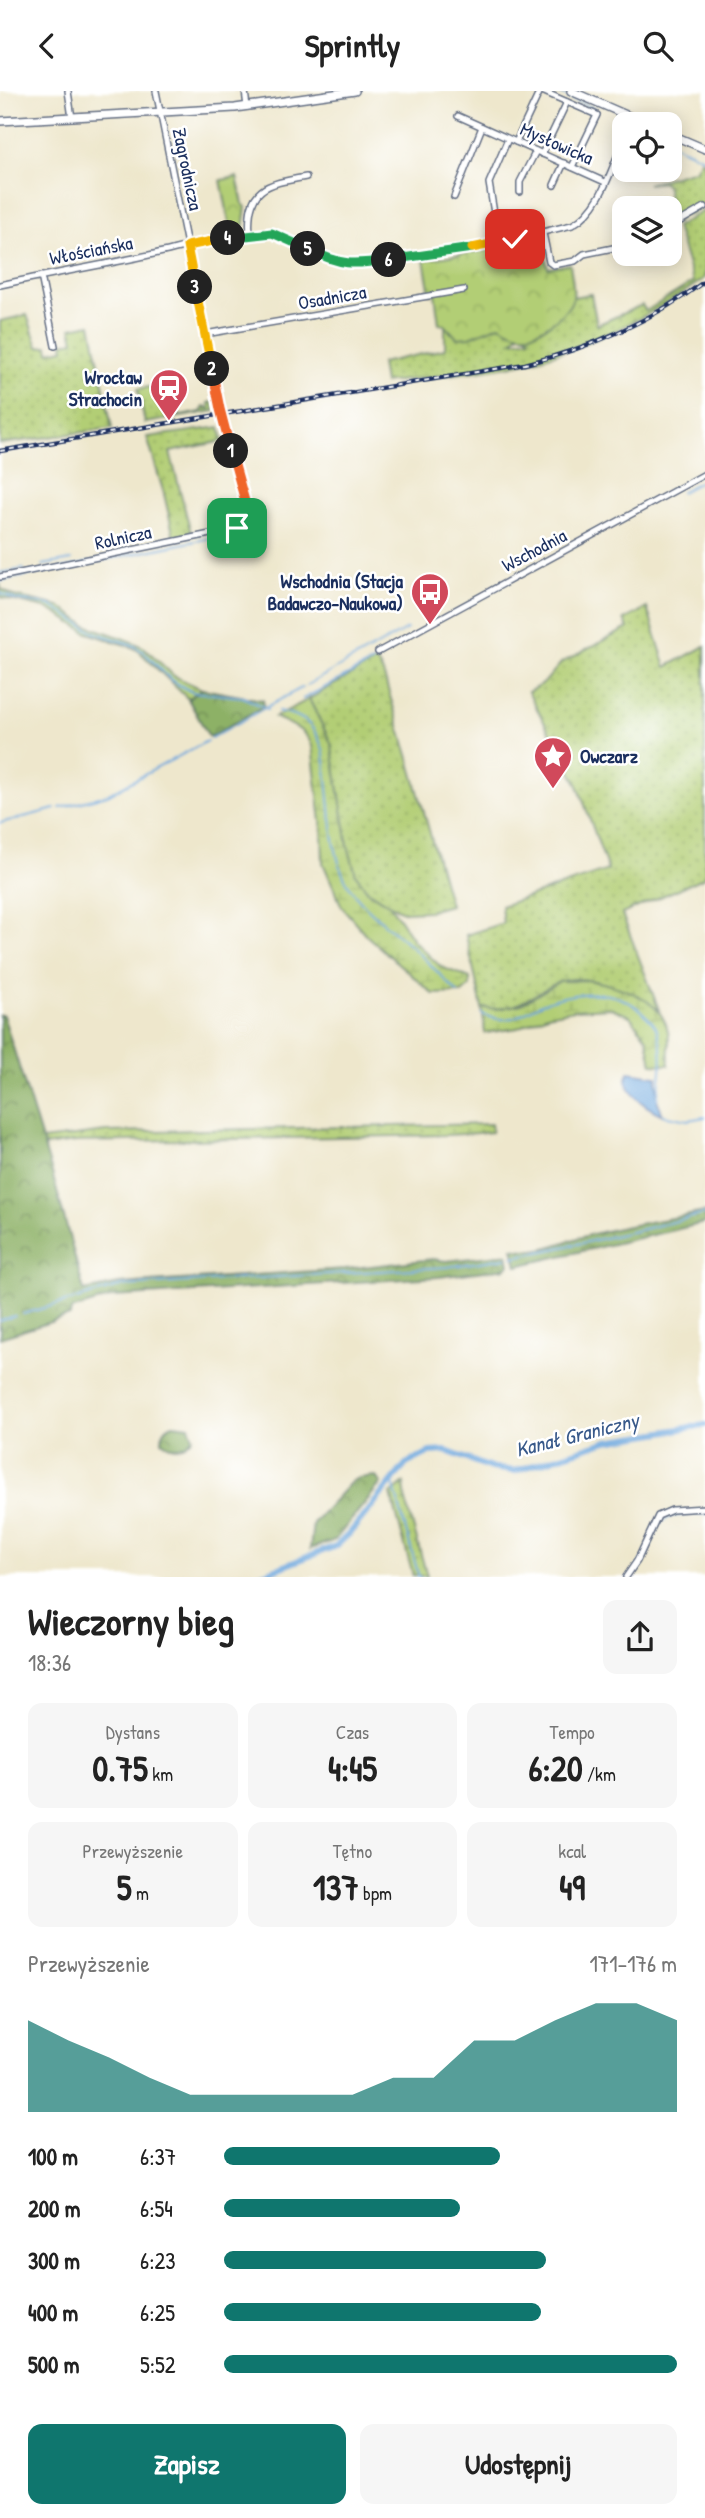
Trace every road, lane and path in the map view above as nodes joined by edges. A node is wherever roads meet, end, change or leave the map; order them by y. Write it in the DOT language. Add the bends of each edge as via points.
graph roads {
  1 [pos="68,91"];
  2 [pos="156,91"];
  3 [pos="245,91"];
  4 [pos="355,91"];
  5 [pos="541,91"];
  6 [pos="571,91"];
  7 [pos="567,102"];
  8 [pos="247,107"];
  9 [pos="614,112"];
  10 [pos="160,114"];
  11 [pos="458,116"];
  12 [pos="72,118"];
  13 [pos="0,121"];
  14 [pos="482,127"];
  15 [pos="508,139"];
  16 [pos="682,139"];
  17 [pos="516,142"];
  18 [pos="705,149"];
  19 [pos="539,153"];
  20 [pos="564,163"];
  21 [pos="612,166"];
  22 [pos="572,167"];
  23 [pos="306,177"];
  24 [pos="605,182"];
  25 [pos="554,185"];
  26 [pos="520,192"];
  27 [pos="454,197"];
  28 [pos="705,207"];
  29 [pos="682,220"];
  30 [pos="543,233"];
  31 [pos="250,235"];
  32 [pos="499,243"];
  33 [pos="187,246"];
  34 [pos="612,247"];
  35 [pos="41,276"];
  36 [pos="0,285"];
  37 [pos="464,290"];
  38 [pos="205,334"];
  39 [pos="55,346"];
  40 [pos="705,474"];
  41 [pos="247,518"];
  42 [pos="0,577"];
  43 [pos="378,652"];
  44 [pos="705,1509"];
  45 [pos="626,1577"];
  1 -- 12 [label="street"];
  2 -- 10 [label="street, Zagrodnicza"];
  3 -- 8 [label="street"];
  4 -- 8 [label="main road"];
  5 -- 7 [label="street"];
  5 -- 17 [label="street"];
  6 -- 9 [label="main road"];
  7 -- 19 [label="street"];
  7 -- 22 [label="street" via="597,115"];
  8 -- 10 [label="main road"];
  10 -- 12 [label="main road"];
  10 -- 33 [label="street, Zagrodnicza"];
  11 -- 14 [label="street, Mysłowicka"];
  12 -- 13 [label="main road"];
  14 -- 15 [label="street, Mysłowicka"];
  14 -- 27 [label="street"];
  15 -- 17 [label="street, Mysłowicka"];
  15 -- 32 [label="street" via="489,183"];
  16 -- 18 [label="main road"];
  17 -- 19 [label="street, Mysłowicka"];
  19 -- 20 [label="street, Mysłowicka"];
  19 -- 26 [label="street" via="520,182"];
  20 -- 22 [label="street, Mysłowicka"];
  20 -- 25 [label="street"];
  21 -- 24 [label="street, Włościańska"];
  22 -- 24 [label="street, Mysłowicka"];
  23 -- 31 [label="street" via="260,191 252,205"];
  24 -- 30 [label="street, Włościańska" via="596,204 581,221"];
  28 -- 29 [label="street"];
  30 -- 32 [label="street, Włościańska"];
  30 -- 34 [label="street" via="553,265"];
  31 -- 32 [label="street, Włościańska" via="272,233 348,264"];
  31 -- 33 [label="street, Włościańska"];
  33 -- 35 [label="street, Włościańska"];
  33 -- 38 [label="street, Zagrodnicza"];
  35 -- 36 [label="street, Włościańska"];
  35 -- 39 [label="street"];
  37 -- 38 [label="street, Osadnicza"];
  38 -- 41 [label="street, Zagrodnicza"];
  40 -- 43 [label="street, Wschodnia"];
  41 -- 42 [label="street, Rolnicza" via="230,530"];
  44 -- 45 [label="street" via="672,1510 658,1516"];
}
